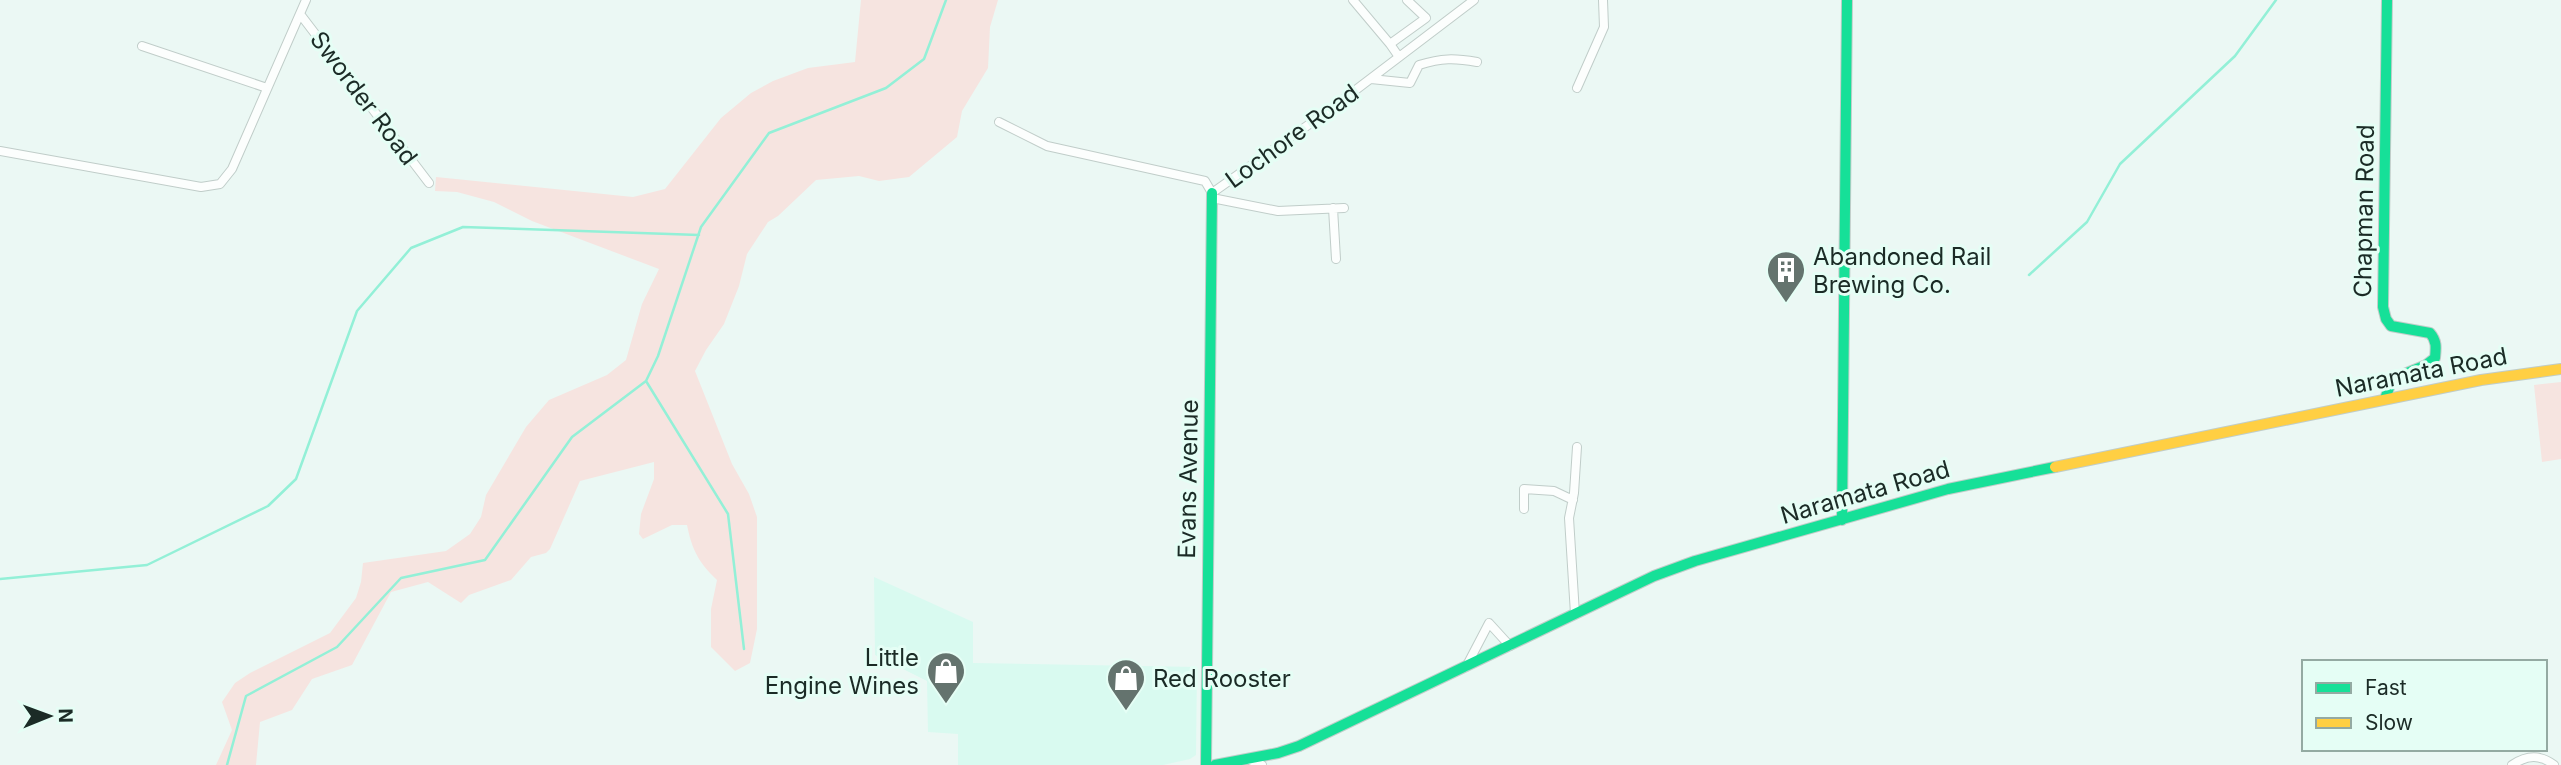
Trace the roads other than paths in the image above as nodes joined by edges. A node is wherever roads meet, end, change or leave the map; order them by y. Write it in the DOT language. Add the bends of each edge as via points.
graph roads {
  1 [pos="306,0"];
  2 [pos="1353,0"];
  3 [pos="1407,0"];
  4 [pos="1474,0"];
  5 [pos="1603,0"];
  6 [pos="1847,0"];
  7 [pos="2387,0"];
  8 [pos="300,14"];
  9 [pos="1390,44"];
  10 [pos="142,46"];
  11 [pos="1399,57"];
  12 [pos="1477,61"];
  13 [pos="1371,79"];
  14 [pos="267,88"];
  15 [pos="1577,88"];
  16 [pos="999,122"];
  17 [pos="0,151"];
  18 [pos="429,183"];
  19 [pos="1212,196"];
  20 [pos="1333,208"];
  21 [pos="1344,208"];
  22 [pos="1336,259"];
  23 [pos="2561,369"];
  24 [pos="2385,399"];
  25 [pos="1577,447"];
  26 [pos="1573,500"];
  27 [pos="1524,509"];
  28 [pos="1842,520"];
  29 [pos="1575,614"];
  30 [pos="1510,646"];
  31 [pos="1466,667"];
  32 [pos="1247,759"];
  33 [pos="1206,765"];
  34 [pos="1215,765"];
  35 [pos="1262,765"];
  36 [pos="2512,765"];
  37 [pos="2554,765"];
  1 -- 8 [label="street"];
  2 -- 9 [label="street"];
  3 -- 9 [label="street" via="1426,18"];
  4 -- 11 [label="street, Lochore Road"];
  5 -- 15 [label="street" via="1604,27"];
  6 -- 28 [label="street"];
  7 -- 24 [label="street, Chapman Road" via="2383,307 2386,321 2394,327 2421,328 2432,335 2437,348 2435,358 2426,365 2392,379"];
  8 -- 14 [label="street"];
  8 -- 18 [label="street, Sworder Road"];
  9 -- 11 [label="street"];
  10 -- 14 [label="street"];
  11 -- 13 [label="street, Lochore Road"];
  12 -- 13 [label="street" via="1451,57 1419,65 1410,83"];
  13 -- 19 [label="street, Lochore Road"];
  14 -- 17 [label="street" via="232,169 220,184 201,187"];
  16 -- 19 [label="street, Lochore Road" via="1047,146 1205,181"];
  19 -- 20 [label="street" via="1278,211"];
  19 -- 33 [label="street, Evans Avenue"];
  20 -- 21 [label="street"];
  20 -- 22 [label="street"];
  23 -- 24 [label="street, Naramata Road"];
  24 -- 28 [label="street, Naramata Road" via="1948,489"];
  25 -- 26 [label="street"];
  26 -- 27 [label="street" via="1553,491 1524,489"];
  26 -- 29 [label="street" via="1569,518"];
  28 -- 29 [label="street, Naramata Road" via="1673,569"];
  29 -- 30 [label="street, Naramata Road"];
  30 -- 31 [label="street, Naramata Road"];
  30 -- 31 [label="street" via="1489,623"];
  31 -- 32 [label="street, Naramata Road" via="1299,746"];
  32 -- 34 [label="street, Naramata Road"];
  32 -- 35 [label="street"];
  36 -- 37 [label="street" via="2538,756"];
}
